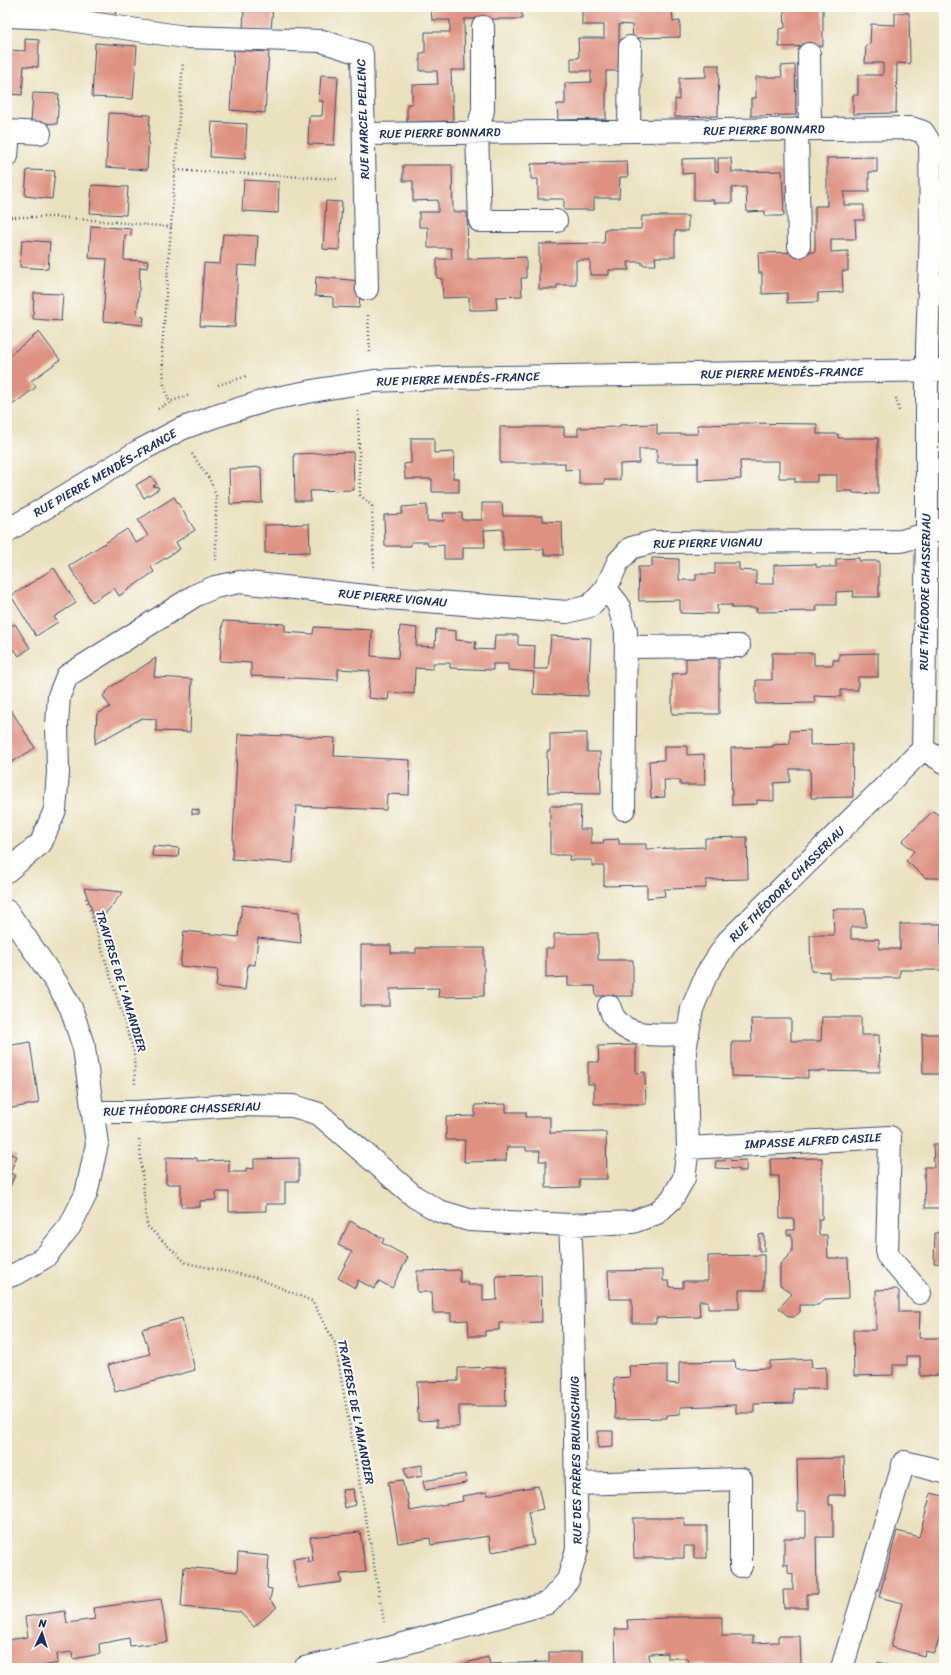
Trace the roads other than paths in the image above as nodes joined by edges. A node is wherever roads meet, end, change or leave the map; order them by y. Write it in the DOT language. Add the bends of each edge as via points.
graph roads {
  1 [pos="7,16"];
  2 [pos="483,27"];
  3 [pos="630,48"];
  4 [pos="809,54"];
  5 [pos="803,129"];
  6 [pos="8,131"];
  7 [pos="629,131"];
  8 [pos="40,133"];
  9 [pos="477,133"];
  10 [pos="364,134"];
  11 [pos="7,156"];
  12 [pos="556,221"];
  13 [pos="937,230"];
  14 [pos="799,246"];
  15 [pos="367,289"];
  16 [pos="936,370"];
  17 [pos="7,531"];
  18 [pos="935,532"];
  19 [pos="606,589"];
  20 [pos="739,646"];
  21 [pos="626,647"];
  22 [pos="923,749"];
  23 [pos="944,762"];
  24 [pos="624,809"];
  25 [pos="7,871"];
  26 [pos="7,911"];
  27 [pos="609,1006"];
  28 [pos="688,1034"];
  29 [pos="92,1112"];
  30 [pos="688,1148"];
  31 [pos="570,1225"];
  32 [pos="7,1277"];
  33 [pos="920,1293"];
  34 [pos="944,1472"];
  35 [pos="576,1484"];
  36 [pos="741,1566"];
  37 [pos="306,1668"];
  38 [pos="842,1668"];
  1 -- 10 [label="street, RUE MARCEL PELLENC" via="56,18 185,37 322,41 362,54"];
  2 -- 9 [label="street" via="483,110"];
  3 -- 7 [label="street"];
  4 -- 5 [label="street"];
  5 -- 7 [label="street, RUE PIERRE BONNARD"];
  5 -- 13 [label="street, RUE PIERRE BONNARD" via="911,128 923,132 930,143"];
  5 -- 14 [label="street"];
  6 -- 8 [label="street"];
  6 -- 11 [label="street"];
  7 -- 9 [label="street, RUE PIERRE BONNARD"];
  9 -- 10 [label="street, RUE PIERRE BONNARD"];
  9 -- 12 [label="street" via="480,221"];
  10 -- 15 [label="street, RUE MARCEL PELLENC"];
  13 -- 16 [label="street, RUE PIERRE BONNARD"];
  16 -- 17 [label="street, RUE PIERRE MENDÉS-FRANCE" via="442,378 374,381 323,389 271,399 181,429"];
  16 -- 18 [label="street, RUE THÉODORE CHASSERIAU"];
  18 -- 19 [label="street, RUE PIERRE VIGNAU" via="901,540 653,542 631,548 618,562"];
  18 -- 22 [label="street, RUE THÉODORE CHASSERIAU"];
  19 -- 21 [label="street" via="618,604 626,631"];
  19 -- 25 [label="street, RUE PIERRE VIGNAU" via="590,606 567,612 375,597 240,582 215,587 196,595 67,676 59,696 55,810 41,843"];
  20 -- 21 [label="street"];
  21 -- 24 [label="street"];
  22 -- 23 [label="street"];
  22 -- 28 [label="street, RUE THÉODORE CHASSERIAU" via="728,941 706,975 692,1009"];
  26 -- 29 [label="street" via="58,984 71,1008 84,1048"];
  27 -- 28 [label="street" via="615,1020 629,1030 646,1034"];
  28 -- 30 [label="street, RUE THÉODORE CHASSERIAU" via="685,1051"];
  29 -- 31 [label="street, RUE THÉODORE CHASSERIAU" via="136,1112 237,1105 293,1106 319,1114 416,1197 439,1211 469,1220"];
  29 -- 32 [label="street" via="97,1144 86,1194 70,1226 45,1258"];
  30 -- 31 [label="street, RUE THÉODORE CHASSERIAU" via="684,1178 672,1199 656,1213 633,1222"];
  30 -- 33 [label="street, IMPASSE ALFRED CASILE" via="890,1137 887,1255"];
  31 -- 35 [label="street, RUE DES FRÈRES BRUNSCHWIG"];
  34 -- 38 [label="street" via="904,1462"];
  35 -- 36 [label="street" via="741,1479"];
  35 -- 37 [label="street, RUE DES FRÈRES BRUNSCHWIG" via="577,1550 568,1580 548,1603 389,1648"];
}
